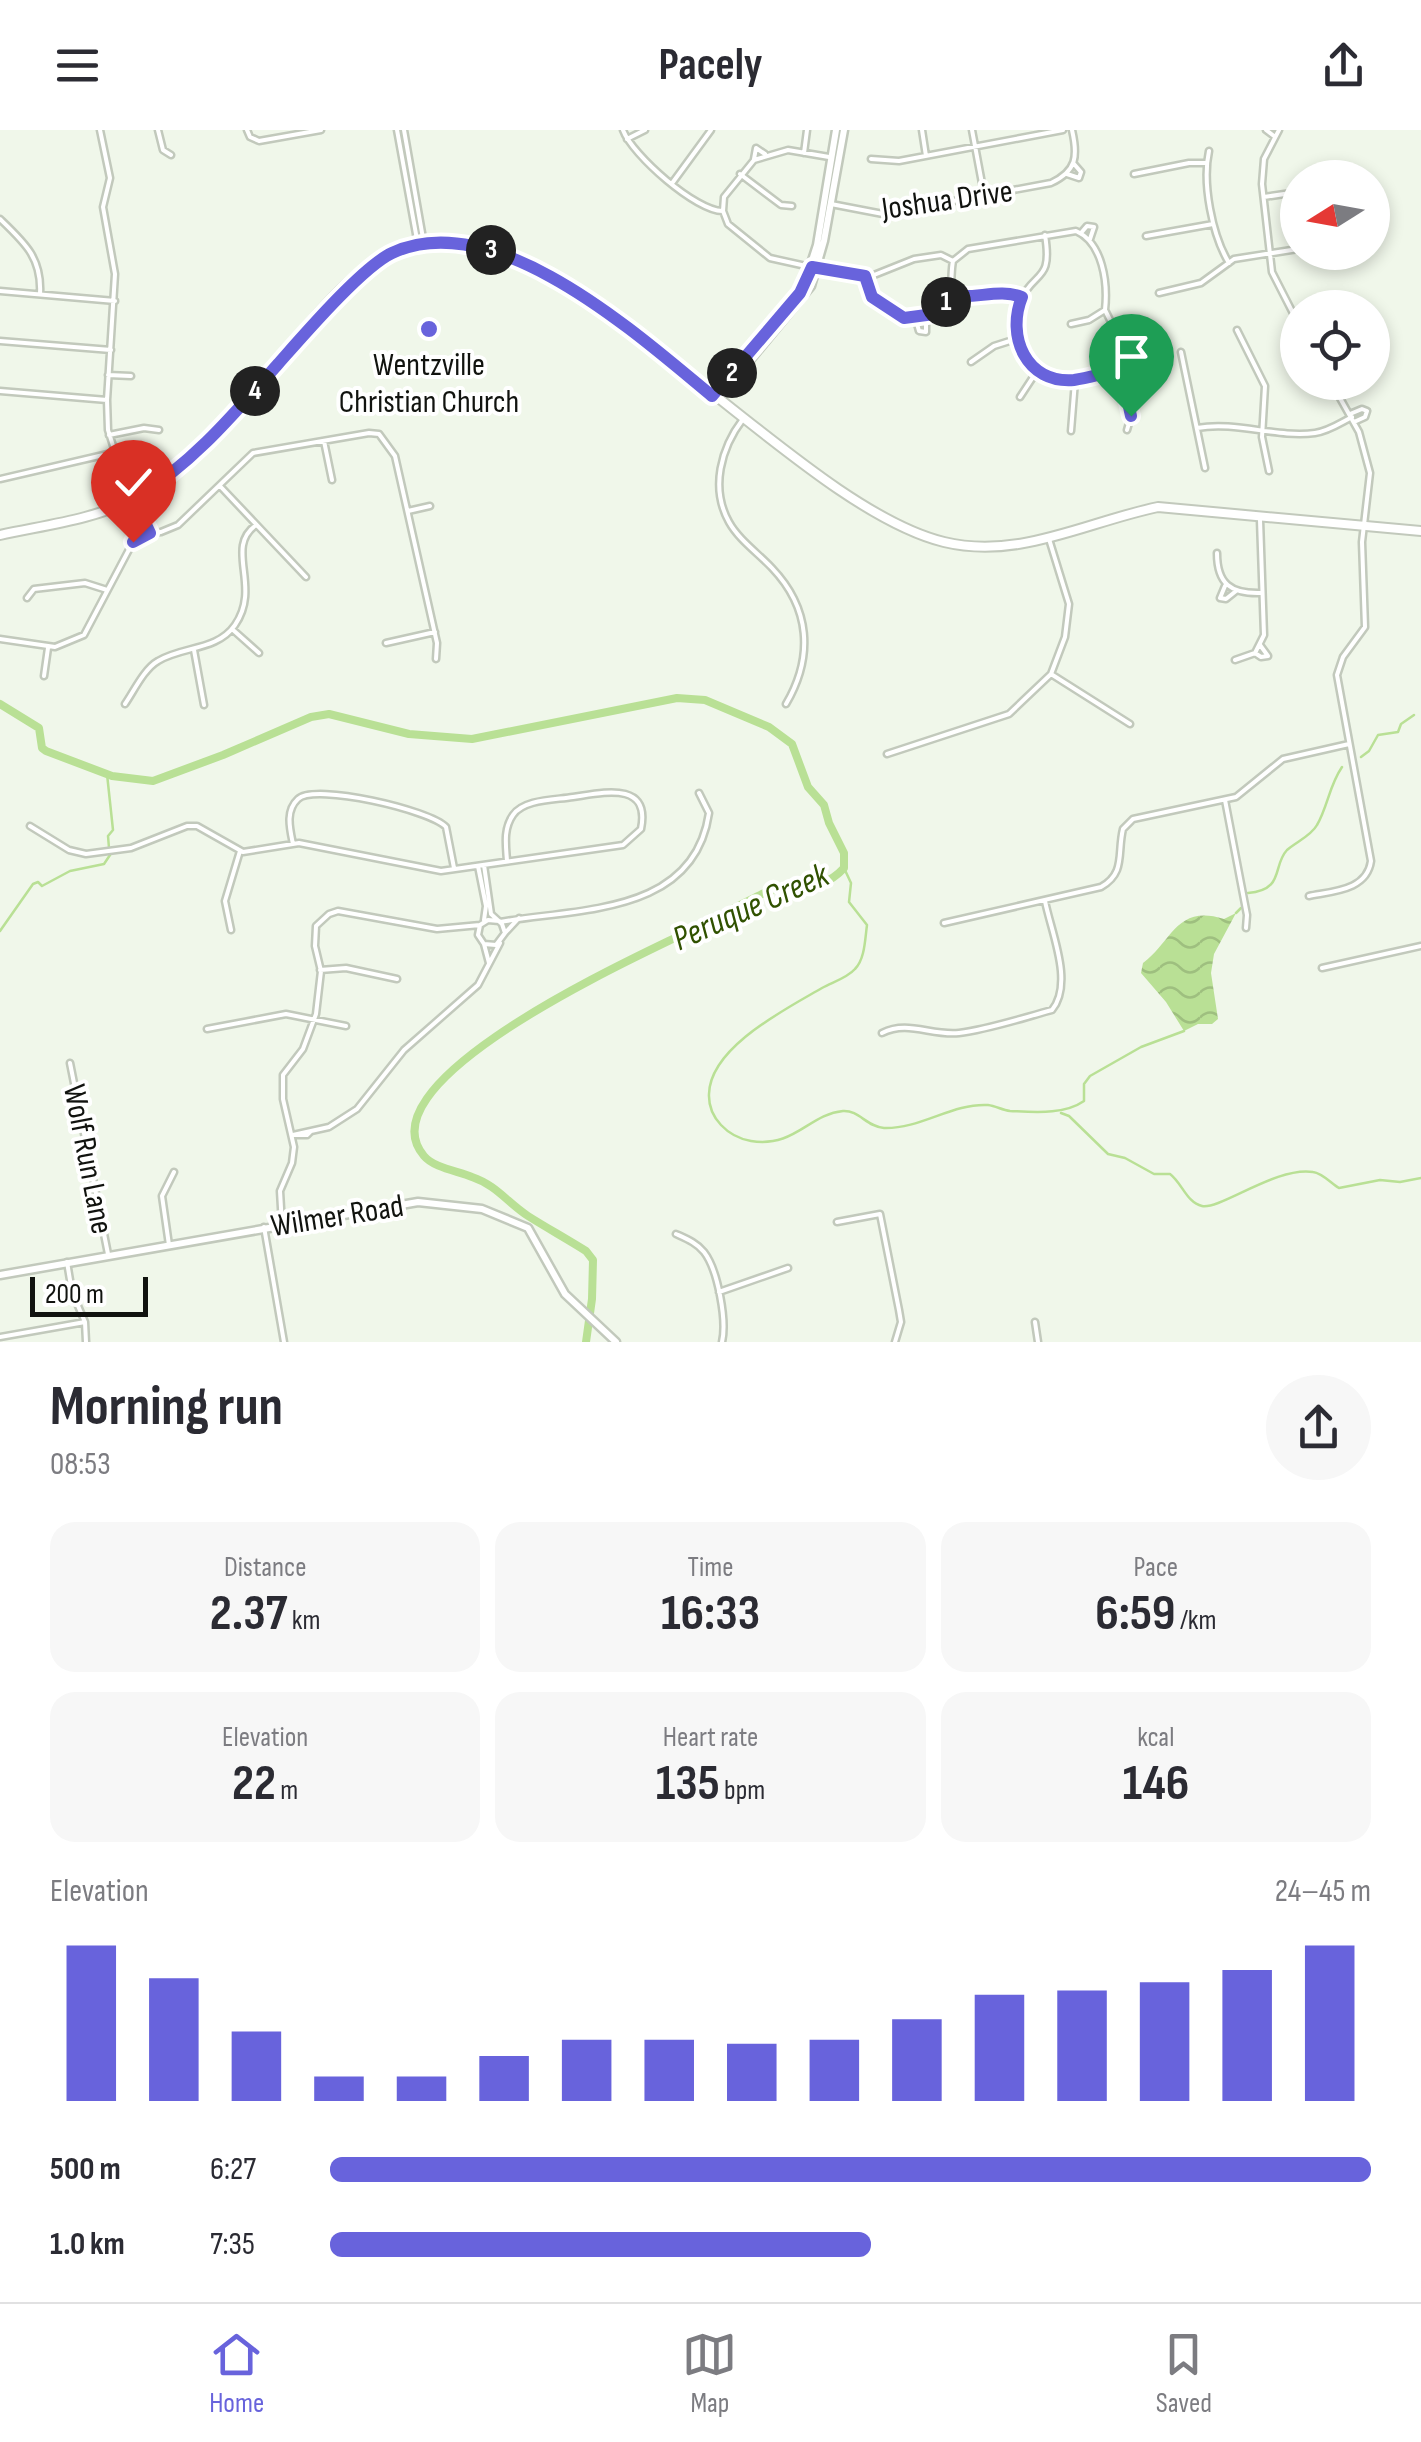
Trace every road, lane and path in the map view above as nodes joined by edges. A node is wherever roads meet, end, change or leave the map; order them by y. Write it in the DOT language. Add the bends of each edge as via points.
graph roads {
  1 [pos="100,130"];
  2 [pos="158,130"];
  3 [pos="247,130"];
  4 [pos="321,130"];
  5 [pos="400,130"];
  6 [pos="623,130"];
  7 [pos="645,130"];
  8 [pos="711,130"];
  9 [pos="807,130"];
  10 [pos="840,130"];
  11 [pos="922,130"];
  12 [pos="972,130"];
  13 [pos="1022,130"];
  14 [pos="1063,130"];
  15 [pos="1072,130"];
  16 [pos="1266,130"];
  17 [pos="1279,130"];
  18 [pos="1274,136"];
  19 [pos="1024,138"];
  20 [pos="626,140"];
  21 [pos="975,147"];
  22 [pos="1208,151"];
  23 [pos="804,152"];
  24 [pos="171,155"];
  25 [pos="926,156"];
  26 [pos="835,158"];
  27 [pos="871,159"];
  28 [pos="1206,163"];
  29 [pos="1074,164"];
  30 [pos="740,174"];
  31 [pos="1067,174"];
  32 [pos="1134,174"];
  33 [pos="673,182"];
  34 [pos="984,195"];
  35 [pos="1280,195"];
  36 [pos="1264,197"];
  37 [pos="828,203"];
  38 [pos="792,206"];
  39 [pos="723,211"];
  40 [pos="0,219"];
  41 [pos="1213,224"];
  42 [pos="1081,233"];
  43 [pos="1045,234"];
  44 [pos="1146,236"];
  45 [pos="1090,239"];
  46 [pos="421,245"];
  47 [pos="1280,251"];
  48 [pos="1270,253"];
  49 [pos="954,261"];
  50 [pos="1229,263"];
  51 [pos="815,268"];
  52 [pos="865,276"];
  53 [pos="1284,290"];
  54 [pos="0,291"];
  55 [pos="1159,293"];
  56 [pos="40,294"];
  57 [pos="950,295"];
  58 [pos="1022,297"];
  59 [pos="116,301"];
  60 [pos="1104,310"];
  61 [pos="926,317"];
  62 [pos="915,318"];
  63 [pos="1071,324"];
  64 [pos="1237,330"];
  65 [pos="1016,339"];
  66 [pos="0,341"];
  67 [pos="111,350"];
  68 [pos="1180,352"];
  69 [pos="972,362"];
  70 [pos="1038,370"];
  71 [pos="1121,370"];
  72 [pos="108,375"];
  73 [pos="132,376"];
  74 [pos="1075,380"];
  75 [pos="0,391"];
  76 [pos="1020,397"];
  77 [pos="715,398"];
  78 [pos="107,400"];
  79 [pos="1342,400"];
  80 [pos="1352,418"];
  81 [pos="743,419"];
  82 [pos="1197,428"];
  83 [pos="1262,429"];
  84 [pos="159,430"];
  85 [pos="1127,430"];
  86 [pos="1071,431"];
  87 [pos="109,435"];
  88 [pos="324,441"];
  89 [pos="114,453"];
  90 [pos="1205,468"];
  91 [pos="1269,472"];
  92 [pos="0,479"];
  93 [pos="332,480"];
  94 [pos="220,486"];
  95 [pos="134,499"];
  96 [pos="430,506"];
  97 [pos="408,511"];
  98 [pos="1260,515"];
  99 [pos="256,525"];
  100 [pos="1364,525"];
  101 [pos="1421,531"];
  102 [pos="150,533"];
  103 [pos="0,534"];
  104 [pos="1049,539"];
  105 [pos="1216,553"];
  106 [pos="306,577"];
  107 [pos="1226,586"];
  108 [pos="107,590"];
  109 [pos="1236,591"];
  110 [pos="1261,593"];
  111 [pos="27,598"];
  112 [pos="232,629"];
  113 [pos="434,632"];
  114 [pos="0,639"];
  115 [pos="386,643"];
  116 [pos="1260,645"];
  117 [pos="48,648"];
  118 [pos="194,650"];
  119 [pos="259,653"];
  120 [pos="1255,653"];
  121 [pos="436,659"];
  122 [pos="1235,660"];
  123 [pos="1051,674"];
  124 [pos="44,676"];
  125 [pos="125,704"];
  126 [pos="204,704"];
  127 [pos="786,704"];
  128 [pos="1130,724"];
  129 [pos="1348,744"];
  130 [pos="888,754"];
  131 [pos="699,793"];
  132 [pos="1225,800"];
  133 [pos="30,826"];
  134 [pos="293,844"];
  135 [pos="240,852"];
  136 [pos="508,862"];
  137 [pos="481,866"];
  138 [pos="454,868"];
  139 [pos="1309,896"];
  140 [pos="1045,901"];
  141 [pos="520,918"];
  142 [pos="499,922"];
  143 [pos="482,923"];
  144 [pos="944,924"];
  145 [pos="463,926"];
  146 [pos="1246,928"];
  147 [pos="231,930"];
  148 [pos="504,933"];
  149 [pos="478,935"];
  150 [pos="500,943"];
  151 [pos="484,944"];
  152 [pos="1421,946"];
  153 [pos="489,966"];
  154 [pos="1322,968"];
  155 [pos="320,970"];
  156 [pos="397,979"];
  157 [pos="314,1020"];
  158 [pos="346,1026"];
  159 [pos="207,1030"];
  160 [pos="882,1033"];
  161 [pos="70,1064"];
  162 [pos="292,1135"];
  163 [pos="174,1172"];
  164 [pos="837,1222"];
  165 [pos="282,1224"];
  166 [pos="264,1227"];
  167 [pos="676,1234"];
  168 [pos="169,1245"];
  169 [pos="108,1254"];
  170 [pos="67,1262"];
  171 [pos="788,1268"];
  172 [pos="0,1275"];
  173 [pos="719,1292"];
  174 [pos="85,1322"];
  175 [pos="1035,1322"];
  176 [pos="0,1338"];
  177 [pos="86,1342"];
  178 [pos="284,1342"];
  179 [pos="616,1342"];
  180 [pos="722,1342"];
  181 [pos="895,1342"];
  182 [pos="1038,1342"];
  1 -- 59 [label="street" via="110,178 103,207"];
  2 -- 24 [label="street"];
  3 -- 4 [label="street" via="259,141"];
  5 -- 46 [label="street"];
  6 -- 20 [label="street"];
  7 -- 20 [label="street"];
  8 -- 33 [label="street"];
  9 -- 23 [label="street"];
  10 -- 26 [label="street"];
  11 -- 25 [label="street"];
  12 -- 21 [label="street"];
  13 -- 19 [label="street"];
  14 -- 19 [label="street"];
  15 -- 29 [label="street"];
  16 -- 18 [label="street"];
  17 -- 18 [label="street"];
  18 -- 36 [label="street" via="1264,159"];
  19 -- 21 [label="street"];
  20 -- 33 [label="street"];
  21 -- 25 [label="street"];
  21 -- 34 [label="street"];
  22 -- 28 [label="street"];
  23 -- 26 [label="street"];
  23 -- 30 [label="street" via="765,154 756,148"];
  25 -- 27 [label="street"];
  26 -- 37 [label="street"];
  28 -- 32 [label="street"];
  28 -- 41 [label="street"];
  29 -- 31 [label="street"];
  29 -- 31 [label="street" via="1079,178"];
  30 -- 38 [label="street" via="780,205"];
  30 -- 39 [label="street"];
  31 -- 34 [label="street, Joshua Drive"];
  33 -- 39 [label="street" via="708,210"];
  34 -- 37 [label="street, Joshua Drive" via="883,214"];
  35 -- 36 [label="street"];
  36 -- 48 [label="street"];
  37 -- 51 [label="street"];
  39 -- 51 [label="street" via="731,228 762,254"];
  40 -- 56 [label="street" via="36,257"];
  41 -- 44 [label="street"];
  41 -- 50 [label="street"];
  42 -- 43 [label="street"];
  42 -- 45 [label="street"];
  42 -- 45 [label="street" via="1094,227"];
  43 -- 49 [label="street" via="968,249"];
  43 -- 58 [label="street" via="1045,271"];
  45 -- 60 [label="street" via="1106,288"];
  46 -- 77 [label="main road" via="467,244 520,260 644,340"];
  46 -- 95 [label="main road" via="377,262 203,446"];
  47 -- 48 [label="street"];
  48 -- 50 [label="street"];
  48 -- 53 [label="street"];
  49 -- 52 [label="street" via="941,255 914,259"];
  49 -- 57 [label="street"];
  50 -- 55 [label="street" via="1202,284"];
  51 -- 52 [label="street"];
  51 -- 77 [label="street"];
  52 -- 62 [label="street" via="880,304"];
  54 -- 56 [label="street"];
  56 -- 59 [label="street"];
  57 -- 58 [label="street"];
  57 -- 61 [label="street"];
  58 -- 65 [label="street"];
  59 -- 67 [label="street"];
  60 -- 63 [label="street"];
  60 -- 71 [label="street"];
  61 -- 62 [label="street"];
  61 -- 62 [label="street" via="924,333"];
  64 -- 83 [label="street" via="1265,386"];
  65 -- 69 [label="street"];
  65 -- 70 [label="street"];
  66 -- 67 [label="street"];
  67 -- 72 [label="street"];
  68 -- 82 [label="street"];
  70 -- 74 [label="street"];
  70 -- 76 [label="street"];
  71 -- 74 [label="street"];
  71 -- 85 [label="street" via="1131,416"];
  72 -- 73 [label="street"];
  72 -- 78 [label="street"];
  74 -- 86 [label="street"];
  75 -- 78 [label="street"];
  77 -- 81 [label="main road"];
  78 -- 87 [label="street"];
  79 -- 80 [label="street"];
  80 -- 83 [label="street" via="1312,433"];
  80 -- 100 [label="street" via="1370,473"];
  81 -- 104 [label="main road" via="881,517 914,532 980,547"];
  81 -- 127 [label="street" via="725,449 720,490 732,526 801,611 804,651"];
  82 -- 83 [label="street"];
  82 -- 90 [label="street"];
  83 -- 91 [label="street"];
  84 -- 87 [label="street"];
  87 -- 89 [label="street"];
  88 -- 93 [label="street"];
  88 -- 94 [label="street" via="254,454"];
  88 -- 97 [label="street" via="379,434 395,456"];
  89 -- 92 [label="street"];
  89 -- 95 [label="street"];
  94 -- 99 [label="street"];
  94 -- 102 [label="street" via="178,524"];
  95 -- 102 [label="street"];
  95 -- 103 [label="main road"];
  96 -- 97 [label="street"];
  97 -- 113 [label="street"];
  98 -- 100 [label="main road"];
  98 -- 104 [label="main road" via="1158,507"];
  98 -- 110 [label="street"];
  99 -- 106 [label="street"];
  99 -- 112 [label="street" via="240,551 247,596"];
  100 -- 101 [label="main road"];
  100 -- 129 [label="street" via="1366,627 1336,675"];
  102 -- 108 [label="street" via="128,548"];
  104 -- 123 [label="street" via="1069,604"];
  105 -- 107 [label="street"];
  107 -- 109 [label="street"];
  107 -- 109 [label="street" via="1220,598"];
  108 -- 111 [label="street" via="94,584 54,586 34,589"];
  108 -- 117 [label="street" via="84,635"];
  109 -- 110 [label="street"];
  110 -- 116 [label="street"];
  112 -- 118 [label="street"];
  112 -- 119 [label="street"];
  113 -- 115 [label="street"];
  113 -- 121 [label="street"];
  114 -- 117 [label="street"];
  116 -- 120 [label="street"];
  116 -- 120 [label="street" via="1268,656"];
  117 -- 124 [label="street"];
  118 -- 125 [label="street" via="156,662"];
  118 -- 126 [label="street"];
  120 -- 122 [label="street"];
  123 -- 128 [label="street"];
  123 -- 130 [label="street" via="1008,714"];
  129 -- 132 [label="street" via="1283,759 1248,790"];
  129 -- 139 [label="street" via="1370,868 1355,886"];
  131 -- 141 [label="street" via="708,812 700,842 658,890 625,904"];
  132 -- 140 [label="street" via="1133,819 1122,830 1119,868 1108,884"];
  132 -- 146 [label="street"];
  133 -- 135 [label="street" via="79,854 124,850 192,825"];
  134 -- 135 [label="street"];
  134 -- 138 [label="street" via="432,870"];
  134 -- 138 [label="street" via="294,805 302,796 322,793 429,814 446,827"];
  135 -- 147 [label="street" via="226,901"];
  136 -- 136 [label="street" via="508,825 524,806 614,791 633,798 642,811 641,829 623,845"];
  136 -- 137 [label="street"];
  137 -- 138 [label="street"];
  137 -- 142 [label="street"];
  137 -- 143 [label="street"];
  140 -- 144 [label="street"];
  140 -- 160 [label="street" via="1060,998 1048,1011 965,1032 904,1026"];
  141 -- 142 [label="street"];
  141 -- 148 [label="street"];
  142 -- 143 [label="street"];
  142 -- 148 [label="street"];
  143 -- 145 [label="street"];
  143 -- 149 [label="street"];
  145 -- 149 [label="street"];
  145 -- 155 [label="street" via="329,914 314,936"];
  148 -- 150 [label="street"];
  149 -- 151 [label="street"];
  150 -- 151 [label="street"];
  150 -- 153 [label="street"];
  151 -- 153 [label="street"];
  152 -- 154 [label="street"];
  153 -- 162 [label="street" via="478,985 394,1060 357,1109 329,1127"];
  155 -- 156 [label="street" via="346,968"];
  155 -- 157 [label="street"];
  157 -- 158 [label="street"];
  157 -- 159 [label="street" via="279,1015"];
  157 -- 162 [label="street" via="304,1049 283,1075"];
  161 -- 169 [label="street, Wolf Run Lane"];
  162 -- 165 [label="street" via="294,1154 280,1191"];
  163 -- 168 [label="street" via="162,1196"];
  164 -- 181 [label="street" via="880,1214 899,1310"];
  165 -- 166 [label="street, Wilmer Road"];
  165 -- 179 [label="street, Wilmer Road" via="424,1201 482,1209 528,1228 559,1286"];
  166 -- 168 [label="street, Wilmer Road"];
  166 -- 178 [label="street"];
  167 -- 173 [label="street" via="708,1258"];
  168 -- 169 [label="street, Wilmer Road"];
  169 -- 170 [label="street, Wilmer Road"];
  170 -- 172 [label="street, Wilmer Road"];
  170 -- 174 [label="street"];
  171 -- 173 [label="street"];
  173 -- 180 [label="street"];
  174 -- 176 [label="street"];
  174 -- 177 [label="street"];
  175 -- 182 [label="street"];
}
